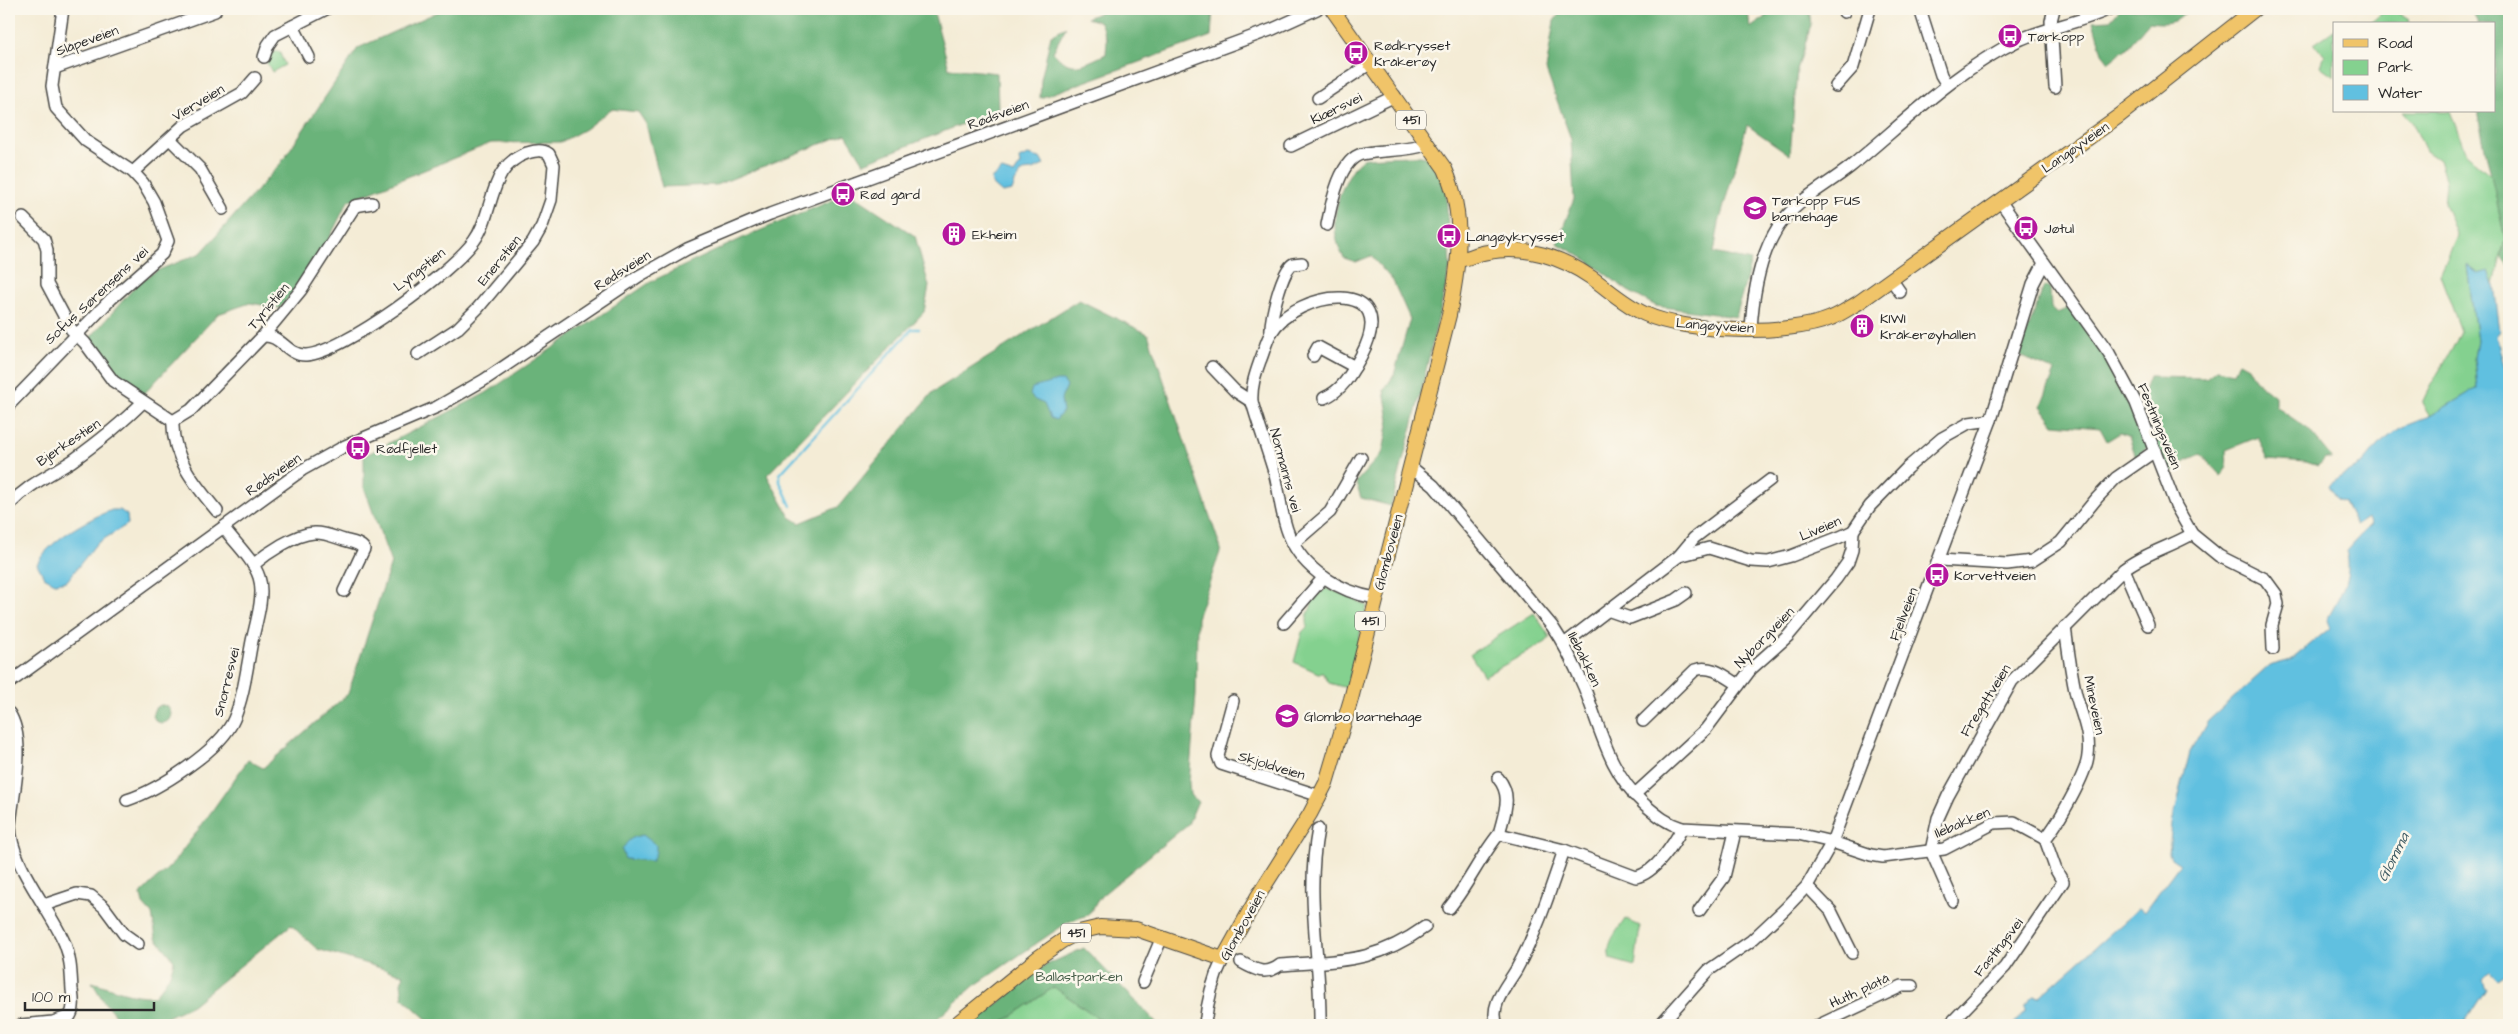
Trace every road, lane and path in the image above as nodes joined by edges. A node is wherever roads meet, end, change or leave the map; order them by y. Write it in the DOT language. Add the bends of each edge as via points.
graph roads {
  1 [pos="63,9"];
  2 [pos="326,9"];
  3 [pos="1317,9"];
  4 [pos="1332,9"];
  5 [pos="1870,9"];
  6 [pos="1920,9"];
  7 [pos="2054,9"];
  8 [pos="2108,9"];
  9 [pos="2255,9"];
  10 [pos="215,11"];
  11 [pos="293,26"];
  12 [pos="2051,27"];
  13 [pos="264,57"];
  14 [pos="309,57"];
  15 [pos="1370,63"];
  16 [pos="55,68"];
  17 [pos="255,78"];
  18 [pos="1947,85"];
  19 [pos="1836,86"];
  20 [pos="2055,87"];
  21 [pos="1395,96"];
  22 [pos="1318,98"];
  23 [pos="170,139"];
  24 [pos="1428,144"];
  25 [pos="1291,146"];
  26 [pos="552,156"];
  27 [pos="133,172"];
  28 [pos="2000,201"];
  29 [pos="372,203"];
  30 [pos="223,209"];
  31 [pos="23,218"];
  32 [pos="1327,225"];
  33 [pos="1459,244"];
  34 [pos="1486,252"];
  35 [pos="1459,260"];
  36 [pos="1302,263"];
  37 [pos="2044,263"];
  38 [pos="1891,279"];
  39 [pos="1900,292"];
  40 [pos="1751,328"];
  41 [pos="1271,332"];
  42 [pos="76,334"];
  43 [pos="263,336"];
  44 [pos="418,354"];
  45 [pos="1313,356"];
  46 [pos="1212,367"];
  47 [pos="1355,367"];
  48 [pos="1324,398"];
  49 [pos="143,402"];
  50 [pos="1252,402"];
  51 [pos="9,405"];
  52 [pos="173,420"];
  53 [pos="1991,420"];
  54 [pos="2155,451"];
  55 [pos="1361,458"];
  56 [pos="1411,467"];
  57 [pos="1770,480"];
  58 [pos="9,506"];
  59 [pos="217,511"];
  60 [pos="224,528"];
  61 [pos="1853,530"];
  62 [pos="2192,534"];
  63 [pos="1293,544"];
  64 [pos="1679,556"];
  65 [pos="1940,560"];
  66 [pos="252,565"];
  67 [pos="2124,569"];
  68 [pos="1324,577"];
  69 [pos="344,591"];
  70 [pos="1686,593"];
  71 [pos="1375,598"];
  72 [pos="1610,611"];
  73 [pos="1284,623"];
  74 [pos="2148,625"];
  75 [pos="2065,627"];
  76 [pos="1564,644"];
  77 [pos="2273,649"];
  78 [pos="9,683"];
  79 [pos="1738,685"];
  80 [pos="1233,701"];
  81 [pos="9,714"];
  82 [pos="1643,721"];
  83 [pos="1498,778"];
  84 [pos="1634,795"];
  85 [pos="1320,796"];
  86 [pos="127,800"];
  87 [pos="1318,828"];
  88 [pos="1682,828"];
  89 [pos="1735,832"];
  90 [pos="1499,834"];
  91 [pos="10,838"];
  92 [pos="2045,839"];
  93 [pos="1832,842"];
  94 [pos="1564,850"];
  95 [pos="1930,851"];
  96 [pos="1807,886"];
  97 [pos="1953,901"];
  98 [pos="44,904"];
  99 [pos="1449,908"];
  100 [pos="1699,911"];
  101 [pos="1425,927"];
  102 [pos="1162,937"];
  103 [pos="138,944"];
  104 [pos="1852,953"];
  105 [pos="1223,959"];
  106 [pos="1241,962"];
  107 [pos="1317,964"];
  108 [pos="1143,982"];
  109 [pos="1912,986"];
  110 [pos="21,1025"];
  111 [pos="955,1025"];
  112 [pos="1205,1025"];
  113 [pos="1320,1025"];
  114 [pos="1496,1025"];
  115 [pos="1660,1025"];
  116 [pos="1819,1025"];
  117 [pos="1949,1025"];
  1 -- 16 [label="street"];
  2 -- 11 [label="street"];
  3 -- 60 [label="street, Rødsveien" via="1273,29 770,214 687,249 638,276 497,372 437,407 345,446 302,470"];
  4 -- 15 [label="main road, Glomboveien / 451"];
  5 -- 19 [label="street" via="1853,67"];
  6 -- 18 [label="street"];
  7 -- 12 [label="street"];
  8 -- 12 [label="street"];
  9 -- 28 [label="main road, Langøyveien" via="2153,92"];
  10 -- 16 [label="street, Slåpeveien"];
  11 -- 13 [label="street" via="275,35"];
  11 -- 14 [label="street"];
  12 -- 18 [label="street" via="1972,66"];
  12 -- 20 [label="street"];
  15 -- 21 [label="main road, Glomboveien / 451"];
  15 -- 22 [label="street"];
  16 -- 27 [label="street" via="52,86 56,108 86,141"];
  17 -- 23 [label="street, Vierveien" via="242,94 196,117"];
  18 -- 40 [label="street" via="1849,168 1787,215 1772,237 1764,259"];
  21 -- 24 [label="main road, Glomboveien / 451"];
  21 -- 25 [label="street, Kiærsvei"];
  23 -- 27 [label="street, Vierveien"];
  23 -- 30 [label="street" via="200,169"];
  24 -- 32 [label="street" via="1354,158 1339,179"];
  24 -- 33 [label="main road, Glomboveien / 451" via="1445,169 1453,190"];
  26 -- 43 [label="street, Lyngstien" via="538,150 514,159 500,174 483,225 463,253 426,285 347,340 326,350 298,355 276,338"];
  26 -- 44 [label="street, Enerstien" via="551,200 533,242 458,328"];
  27 -- 42 [label="street, Sofus Sørensens vei" via="154,202 165,230 166,248"];
  28 -- 37 [label="street, Festningsveien"];
  28 -- 38 [label="main road, Langøyveien"];
  29 -- 43 [label="street, Tyristien" via="355,206 301,290"];
  31 -- 42 [label="street" via="44,239 49,289"];
  33 -- 34 [label="main road, Langøyveien"];
  33 -- 35 [label="main road, Glomboveien / 451"];
  34 -- 35 [label="main road, Langøyveien"];
  34 -- 40 [label="main road, Langøyveien" via="1533,252 1561,260 1636,309 1671,323 1718,329"];
  35 -- 56 [label="main road, Glomboveien / 451" via="1449,315"];
  36 -- 41 [label="street, Normanns vei" via="1293,264 1285,272"];
  37 -- 53 [label="street, Fjellveien" via="2033,284"];
  37 -- 54 [label="street, Festningsveien" via="2109,353 2136,403"];
  38 -- 39 [label="street"];
  38 -- 40 [label="main road, Langøyveien" via="1831,318 1793,327"];
  41 -- 47 [label="street, Normanns vei" via="1282,321 1314,302 1333,297 1357,301 1364,307 1372,325 1368,343"];
  41 -- 50 [label="street, Normanns vei" via="1255,374"];
  42 -- 49 [label="street" via="114,381"];
  42 -- 51 [label="street, Sofus Sørensens vei"];
  43 -- 52 [label="street, Tyristien" via="191,410"];
  45 -- 47 [label="street" via="1318,347"];
  46 -- 50 [label="street" via="1235,391"];
  47 -- 48 [label="street, Normanns vei" via="1336,393"];
  49 -- 52 [label="street"];
  49 -- 58 [label="street, Bjerkestien" via="68,463 27,487"];
  50 -- 63 [label="street, Normanns vei"];
  52 -- 59 [label="street" via="174,439 192,481"];
  53 -- 61 [label="street, Liveien" via="1969,423 1936,443 1870,506"];
  53 -- 65 [label="street, Fjellveien"];
  54 -- 62 [label="street, Festningsveien" via="2176,506"];
  54 -- 65 [label="street" via="2116,478 2062,542 2032,561 2007,564"];
  55 -- 63 [label="street, Normanns vei" via="1330,512"];
  56 -- 71 [label="main road, Glomboveien / 451"];
  56 -- 76 [label="street, Ilebakken" via="1434,486 1540,610"];
  57 -- 64 [label="street, Liveien" via="1694,538"];
  60 -- 66 [label="street, Snorresvei"];
  60 -- 78 [label="street, Rødsveien"];
  61 -- 64 [label="street, Liveien" via="1768,562 1709,548"];
  61 -- 79 [label="street, Nyborgveien" via="1852,550 1846,566 1788,636"];
  62 -- 67 [label="street, Fregattveien" via="2136,560"];
  62 -- 77 [label="street, Festningsveien" via="2219,556 2256,573 2272,587 2278,604 2272,625"];
  63 -- 68 [label="street, Normanns vei" via="1306,563"];
  64 -- 72 [label="street, Liveien"];
  65 -- 93 [label="street, Fjellveien"];
  66 -- 69 [label="street" via="274,548 304,535 331,536 364,549"];
  66 -- 86 [label="street, Snorresvei" via="260,579 259,600 234,720 227,733 176,775 141,796"];
  67 -- 74 [label="street"];
  67 -- 75 [label="street, Fregattveien"];
  68 -- 71 [label="street, Normanns vei" via="1360,595"];
  68 -- 73 [label="street"];
  70 -- 72 [label="street" via="1630,618"];
  71 -- 85 [label="main road, Glomboveien / 451" via="1342,735"];
  72 -- 76 [label="street, Liveien"];
  75 -- 92 [label="street, Mineveien" via="2088,740 2088,756 2057,823"];
  75 -- 95 [label="street, Fregattveien" via="2012,680 1998,703 1938,818"];
  76 -- 84 [label="street, Ilebakken" via="1609,758"];
  79 -- 82 [label="street" via="1715,671 1695,670"];
  79 -- 84 [label="street, Nyborgveien" via="1706,729"];
  80 -- 85 [label="street, Skjoldveien" via="1218,756 1221,764"];
  81 -- 91 [label="street" via="19,737"];
  83 -- 90 [label="street" via="1507,796"];
  84 -- 88 [label="street, Ilebakken" via="1660,818"];
  85 -- 105 [label="main road, Glomboveien / 451"];
  87 -- 107 [label="street" via="1312,890"];
  88 -- 89 [label="street, Ilebakken"];
  88 -- 94 [label="street" via="1651,868 1636,877"];
  89 -- 93 [label="street, Ilebakken" via="1790,833"];
  89 -- 100 [label="street" via="1724,877"];
  90 -- 94 [label="street"];
  90 -- 99 [label="street"];
  91 -- 98 [label="street" via="33,890"];
  92 -- 95 [label="street, Ilebakken" via="2025,826 2006,821 1981,828 1944,849"];
  92 -- 117 [label="street, Fastingsvei" via="2063,882 2005,967"];
  93 -- 95 [label="street, Ilebakken" via="1871,855"];
  93 -- 96 [label="street, Fjellveien"];
  94 -- 114 [label="street" via="1540,921 1499,998 1494,1016"];
  95 -- 97 [label="street, Ilebakken"];
  96 -- 104 [label="street" via="1831,911"];
  96 -- 115 [label="street, Fjellveien" via="1752,941 1708,970"];
  98 -- 103 [label="street" via="77,894 91,896 104,907 124,934"];
  98 -- 110 [label="street" via="68,954 73,1009 63,1020"];
  101 -- 107 [label="street" via="1398,946 1358,959"];
  102 -- 105 [label="main road, 451"];
  102 -- 108 [label="street"];
  102 -- 111 [label="main road, 451" via="1119,927 1079,932 1039,957"];
  105 -- 112 [label="street, Glomboveien" via="1209,998"];
  106 -- 107 [label="street" via="1260,972 1280,965"];
  107 -- 113 [label="street"];
  109 -- 116 [label="street, Huth platå" via="1902,986"];
}
